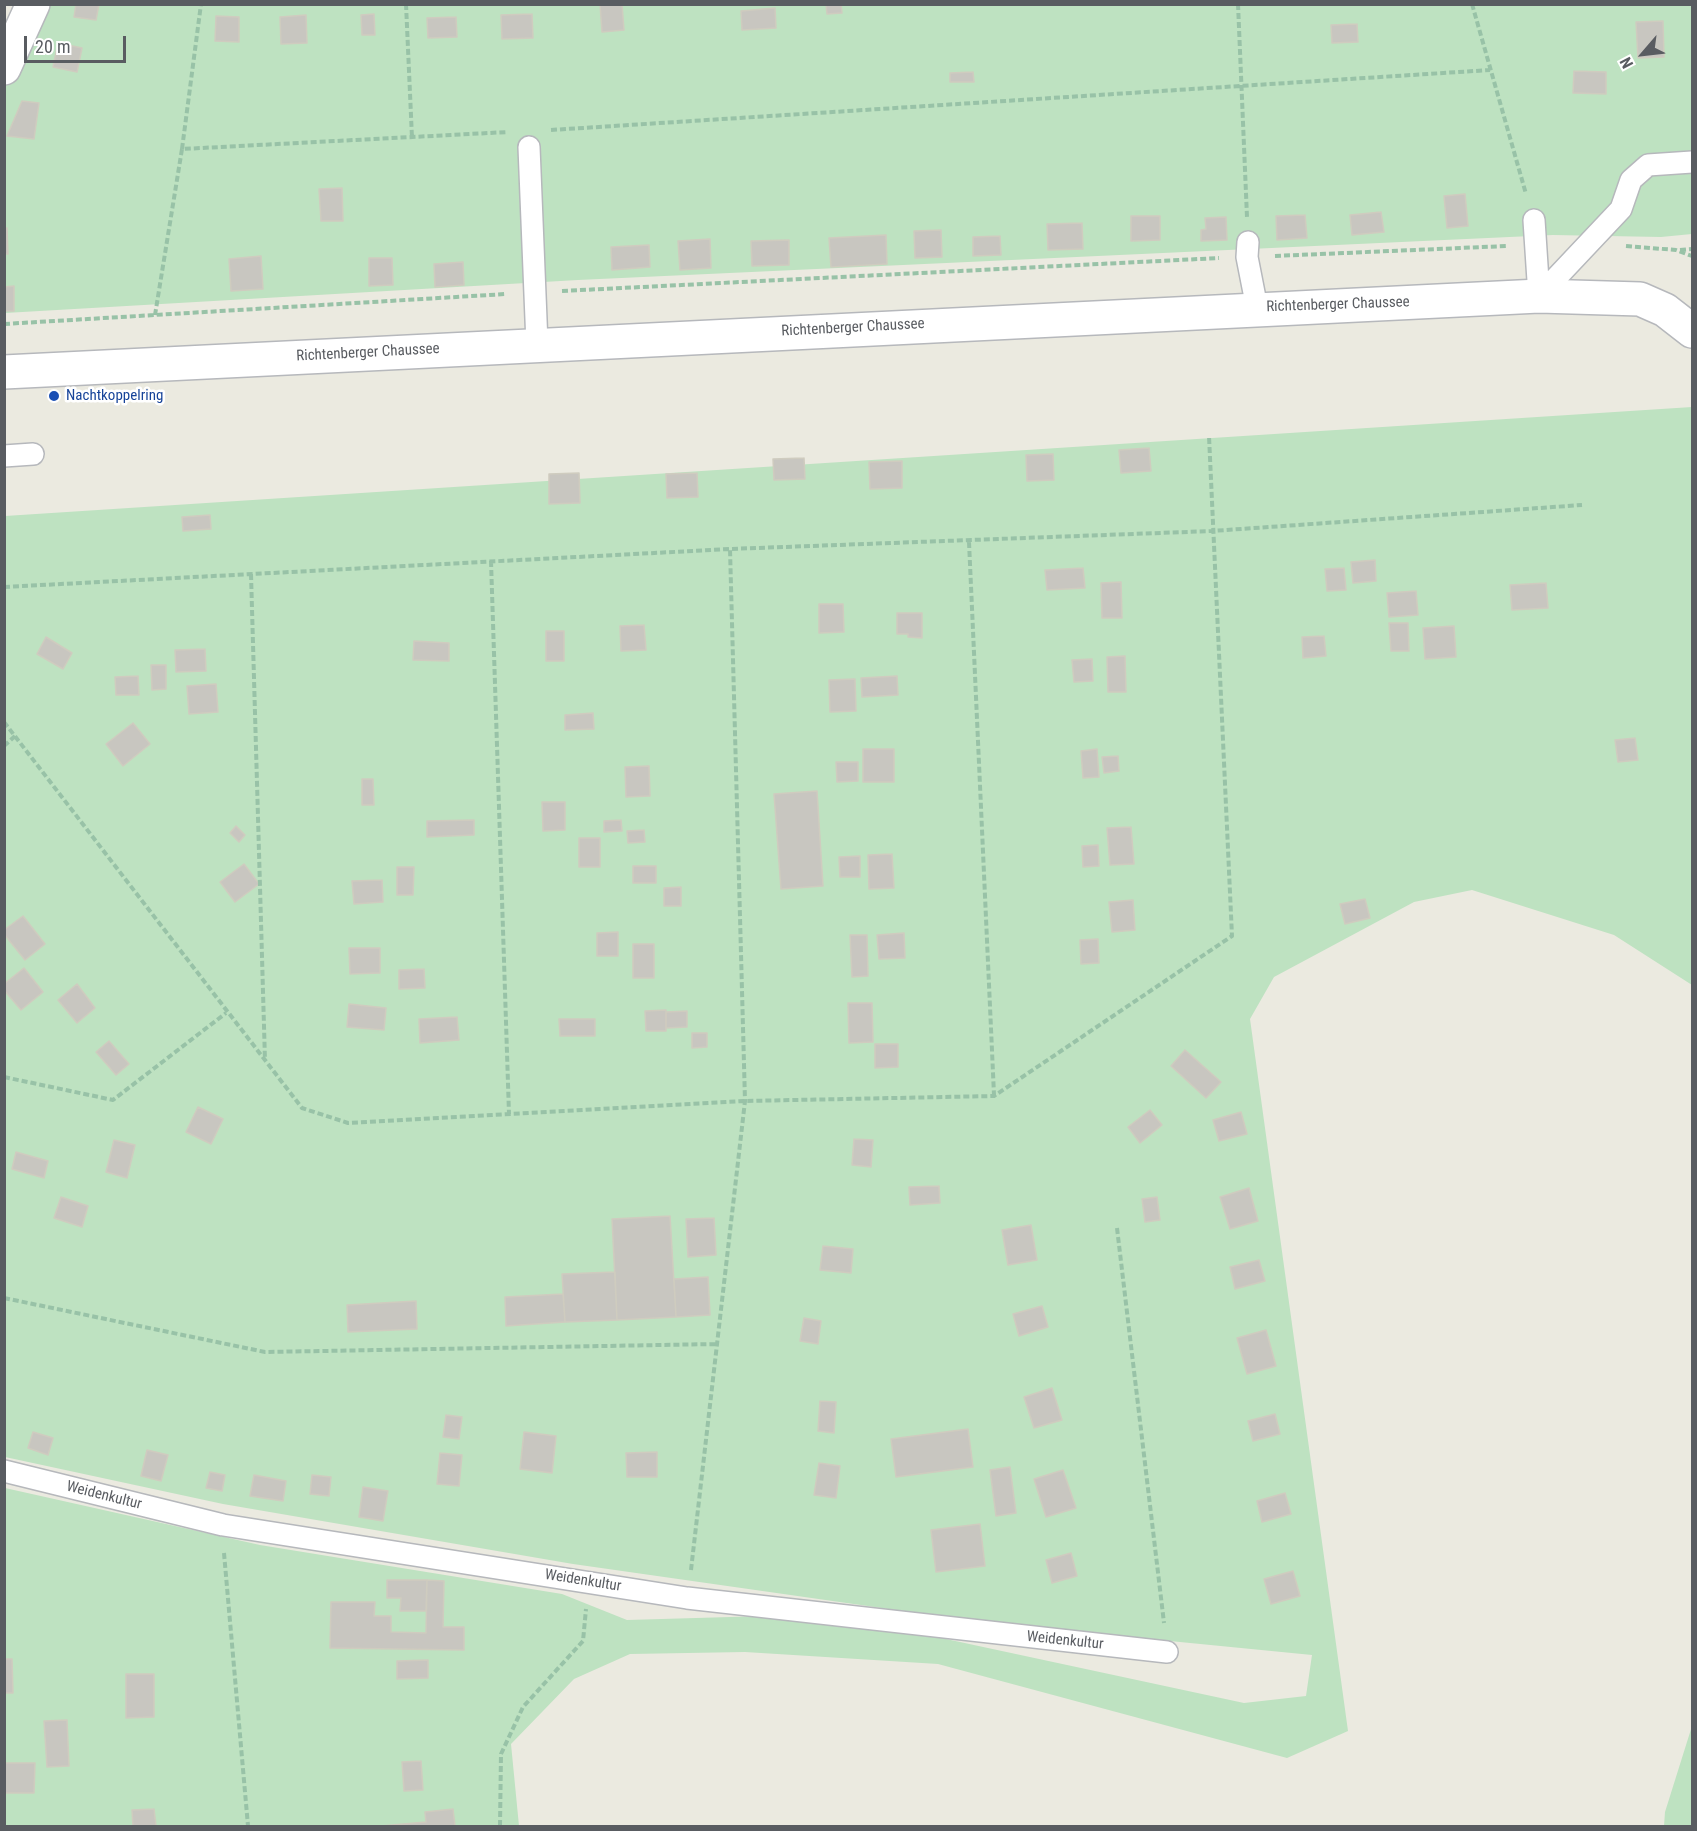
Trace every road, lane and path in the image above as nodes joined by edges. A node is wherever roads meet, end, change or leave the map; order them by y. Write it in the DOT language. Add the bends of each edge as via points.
graph roads {
  1 [pos="33,4"];
  2 [pos="201,4"];
  3 [pos="406,4"];
  4 [pos="1238,4"];
  5 [pos="1472,4"];
  6 [pos="4,68"];
  7 [pos="1490,70"];
  8 [pos="1243,85"];
  9 [pos="529,136"];
  10 [pos="412,138"];
  11 [pos="182,149"];
  12 [pos="1692,162"];
  13 [pos="1534,220"];
  14 [pos="1536,244"];
  15 [pos="1590,245"];
  16 [pos="1692,249"];
  17 [pos="1247,250"];
  18 [pos="1676,250"];
  19 [pos="1692,256"];
  20 [pos="534,292"];
  21 [pos="1539,296"];
  22 [pos="1257,308"];
  23 [pos="155,315"];
  24 [pos="4,324"];
  25 [pos="1692,331"];
  26 [pos="537,344"];
  27 [pos="4,372"];
  28 [pos="1209,436"];
  29 [pos="33,454"];
  30 [pos="4,456"];
  31 [pos="1582,505"];
  32 [pos="1212,531"];
  33 [pos="969,542"];
  34 [pos="730,549"];
  35 [pos="491,561"];
  36 [pos="251,574"];
  37 [pos="4,587"];
  38 [pos="4,722"];
  39 [pos="15,736"];
  40 [pos="4,746"];
  41 [pos="226,1013"];
  42 [pos="265,1062"];
  43 [pos="4,1077"];
  44 [pos="994,1096"];
  45 [pos="745,1101"];
  46 [pos="509,1114"];
  47 [pos="1117,1228"];
  48 [pos="4,1298"];
  49 [pos="717,1344"];
  50 [pos="4,1471"];
  51 [pos="223,1525"];
  52 [pos="588,1582"];
  53 [pos="687,1598"];
  54 [pos="1167,1652"];
  55 [pos="248,1827"];
  56 [pos="500,1827"];
  1 -- 6 [label="street"];
  2 -- 11 [label="path"];
  3 -- 10 [label="path"];
  4 -- 8 [label="path"];
  5 -- 7 [label="path"];
  7 -- 8 [label="path"];
  7 -- 13 [label="path"];
  8 -- 9 [label="path"];
  8 -- 17 [label="path"];
  9 -- 10 [label="path"];
  9 -- 20 [label="lane"];
  10 -- 11 [label="path"];
  11 -- 23 [label="path"];
  12 -- 15 [label="lane" via="1648,165 1630,180 1621,209"];
  13 -- 14 [label="lane"];
  14 -- 17 [label="path"];
  14 -- 21 [label="lane"];
  15 -- 18 [label="path"];
  15 -- 21 [label="lane"];
  16 -- 18 [label="path"];
  17 -- 20 [label="path"];
  17 -- 22 [label="lane"];
  18 -- 19 [label="path"];
  20 -- 23 [label="path"];
  20 -- 26 [label="lane"];
  21 -- 22 [label="street, Richtenberger Chaussee"];
  21 -- 25 [label="street, Richtenberger Chaussee" via="1640,299 1665,310"];
  22 -- 26 [label="street, Richtenberger Chaussee"];
  23 -- 24 [label="path"];
  26 -- 27 [label="street, Richtenberger Chaussee"];
  28 -- 32 [label="path"];
  29 -- 30 [label="lane"];
  31 -- 32 [label="path"];
  32 -- 33 [label="path"];
  32 -- 44 [label="path" via="1232,936"];
  33 -- 34 [label="path"];
  33 -- 44 [label="path"];
  34 -- 35 [label="path"];
  34 -- 45 [label="path"];
  35 -- 36 [label="path"];
  35 -- 46 [label="path"];
  36 -- 37 [label="path"];
  36 -- 42 [label="path"];
  38 -- 39 [label="path"];
  39 -- 40 [label="path"];
  39 -- 41 [label="path"];
  41 -- 42 [label="path"];
  41 -- 43 [label="path" via="113,1100"];
  42 -- 46 [label="path" via="302,1108 348,1123"];
  44 -- 45 [label="path"];
  45 -- 46 [label="path"];
  45 -- 49 [label="path"];
  47 -- 54 [label="path"];
  48 -- 49 [label="path" via="265,1352"];
  49 -- 53 [label="path"];
  50 -- 51 [label="lane, Weidenkultur"];
  51 -- 52 [label="lane, Weidenkultur"];
  51 -- 55 [label="path" via="228,1624"];
  52 -- 53 [label="lane, Weidenkultur"];
  52 -- 56 [label="path" via="583,1641 523,1707 501,1754"];
  53 -- 54 [label="lane, Weidenkultur"];
}
